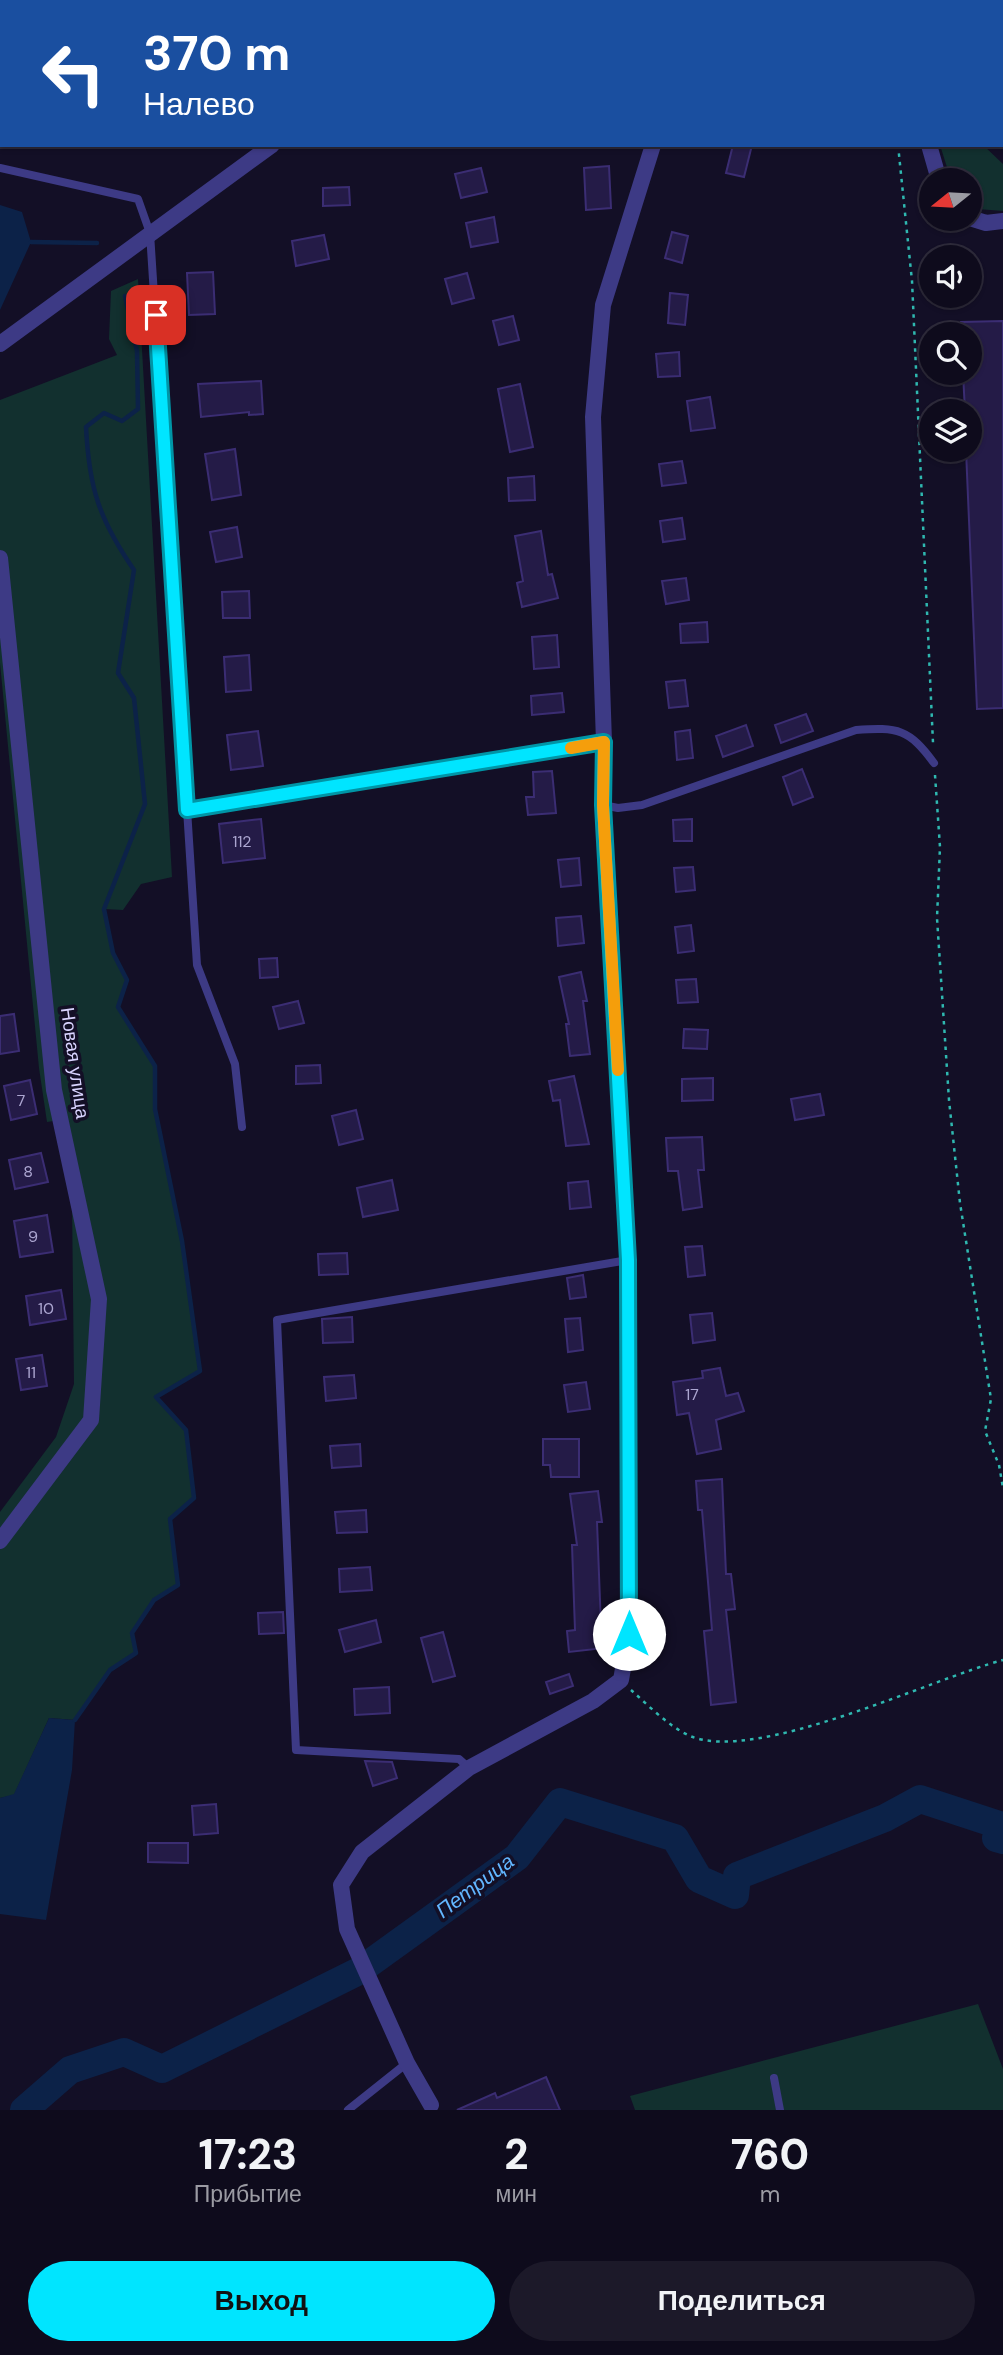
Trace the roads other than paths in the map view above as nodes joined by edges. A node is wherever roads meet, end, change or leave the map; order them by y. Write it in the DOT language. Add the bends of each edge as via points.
graph roads {
  1 [pos="269,147"];
  2 [pos="652,147"];
  3 [pos="930,147"];
  4 [pos="0,168"];
  5 [pos="936,168"];
  6 [pos="1003,221"];
  7 [pos="982,222"];
  8 [pos="150,233"];
  9 [pos="0,344"];
  10 [pos="0,558"];
  11 [pos="604,742"];
  12 [pos="934,763"];
  13 [pos="603,805"];
  14 [pos="187,810"];
  15 [pos="242,1127"];
  16 [pos="628,1260"];
  17 [pos="0,1541"];
  18 [pos="470,1768"];
  19 [pos="407,2063"];
  20 [pos="774,2078"];
  21 [pos="432,2108"];
  22 [pos="348,2110"];
  23 [pos="780,2110"];
  1 -- 8 [label="street"];
  2 -- 11 [label="street" via="603,304 593,417"];
  3 -- 5 [label="street"];
  4 -- 8 [label="lane" via="138,199"];
  6 -- 7 [label="street"];
  8 -- 9 [label="street"];
  8 -- 14 [label="lane"];
  10 -- 17 [label="street, Новая улица" via="54,1090 99,1299 91,1420"];
  11 -- 13 [label="street"];
  11 -- 14 [label="lane"];
  12 -- 13 [label="lane" via="917,741 904,733 886,728 856,730 642,805"];
  13 -- 16 [label="street"];
  14 -- 15 [label="lane" via="197,965 235,1064"];
  16 -- 18 [label="street" via="629,1634 621,1680 593,1701"];
  16 -- 18 [label="lane" via="276,1320 296,1750 459,1759"];
  18 -- 19 [label="street" via="362,1852 341,1885 347,1929"];
  19 -- 21 [label="street"];
  19 -- 22 [label="lane"];
  20 -- 23 [label="lane"];
}
